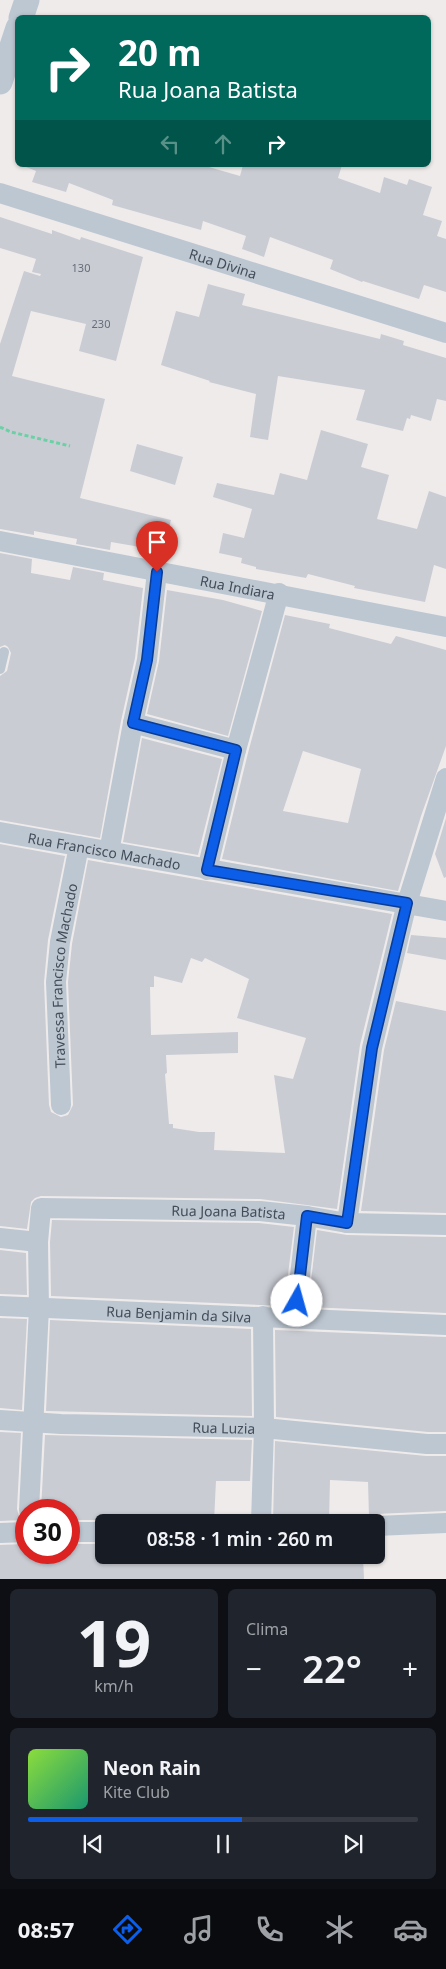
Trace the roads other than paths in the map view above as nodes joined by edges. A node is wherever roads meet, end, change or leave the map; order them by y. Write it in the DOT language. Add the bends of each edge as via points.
graph roads {
  1 [pos="27,0"];
  2 [pos="22,15"];
  3 [pos="15,37"];
  4 [pos="0,82"];
  5 [pos="0,193"];
  6 [pos="446,333"];
  7 [pos="0,541"];
  8 [pos="157,572"];
  9 [pos="279,594"];
  10 [pos="446,627"];
  11 [pos="4,652"];
  12 [pos="0,669"];
  13 [pos="133,723"];
  14 [pos="236,750"];
  15 [pos="446,778"];
  16 [pos="0,832"];
  17 [pos="79,846"];
  18 [pos="109,852"];
  19 [pos="207,870"];
  20 [pos="407,903"];
  21 [pos="446,911"];
  22 [pos="60,1105"];
  23 [pos="307,1216"];
  24 [pos="347,1223"];
  25 [pos="446,1225"];
  26 [pos="0,1238"];
  27 [pos="38,1242"];
  28 [pos="0,1306"];
  29 [pos="39,1308"];
  30 [pos="263,1316"];
  31 [pos="295,1318"];
  32 [pos="446,1325"];
  33 [pos="0,1420"];
  34 [pos="34,1422"];
  35 [pos="264,1428"];
  36 [pos="446,1444"];
  37 [pos="30,1499"];
  38 [pos="261,1514"];
  39 [pos="446,1523"];
  40 [pos="385,1526"];
  41 [pos="0,1532"];
  42 [pos="15,1532"];
  43 [pos="80,1532"];
  44 [pos="95,1532"];
  1 -- 2 [label="street"];
  3 -- 4 [label="street"];
  5 -- 6 [label="street, Rua Divina"];
  7 -- 8 [label="street, Rua Indiara"];
  8 -- 9 [label="street, Rua Indiara"];
  8 -- 13 [label="street" via="147,660"];
  9 -- 10 [label="street, Rua Indiara"];
  9 -- 14 [label="street"];
  11 -- 12 [label="lane"];
  13 -- 14 [label="street"];
  13 -- 18 [label="street"];
  14 -- 19 [label="street"];
  15 -- 20 [label="street"];
  16 -- 17 [label="street, Rua Francisco Machado"];
  17 -- 18 [label="street, Rua Francisco Machado"];
  17 -- 22 [label="street, Travessa Francisco Machado" via="60,942 56,982"];
  18 -- 19 [label="street, Rua Francisco Machado"];
  19 -- 20 [label="street, Rua Francisco Machado"];
  20 -- 21 [label="street, Rua Francisco Machado"];
  20 -- 24 [label="street" via="372,1048"];
  23 -- 24 [label="street, Rua Joana Batista"];
  23 -- 27 [label="street, Rua Joana Batista" via="260,1211 41,1208"];
  23 -- 31 [label="street"];
  24 -- 25 [label="street, Rua Joana Batista"];
  26 -- 27 [label="street"];
  27 -- 29 [label="street"];
  28 -- 29 [label="street, Rua Benjamin da Silva"];
  29 -- 30 [label="street, Rua Benjamin da Silva"];
  29 -- 34 [label="street"];
  30 -- 31 [label="street, Rua Benjamin da Silva"];
  30 -- 35 [label="street"];
  31 -- 32 [label="street, Rua Benjamin da Silva"];
  33 -- 34 [label="street, Rua Luzia"];
  34 -- 35 [label="street, Rua Luzia"];
  34 -- 37 [label="street"];
  35 -- 36 [label="street, Rua Luzia"];
  35 -- 38 [label="street"];
  39 -- 40 [label="street"];
  41 -- 42 [label="street"];
  43 -- 44 [label="street"];
}
